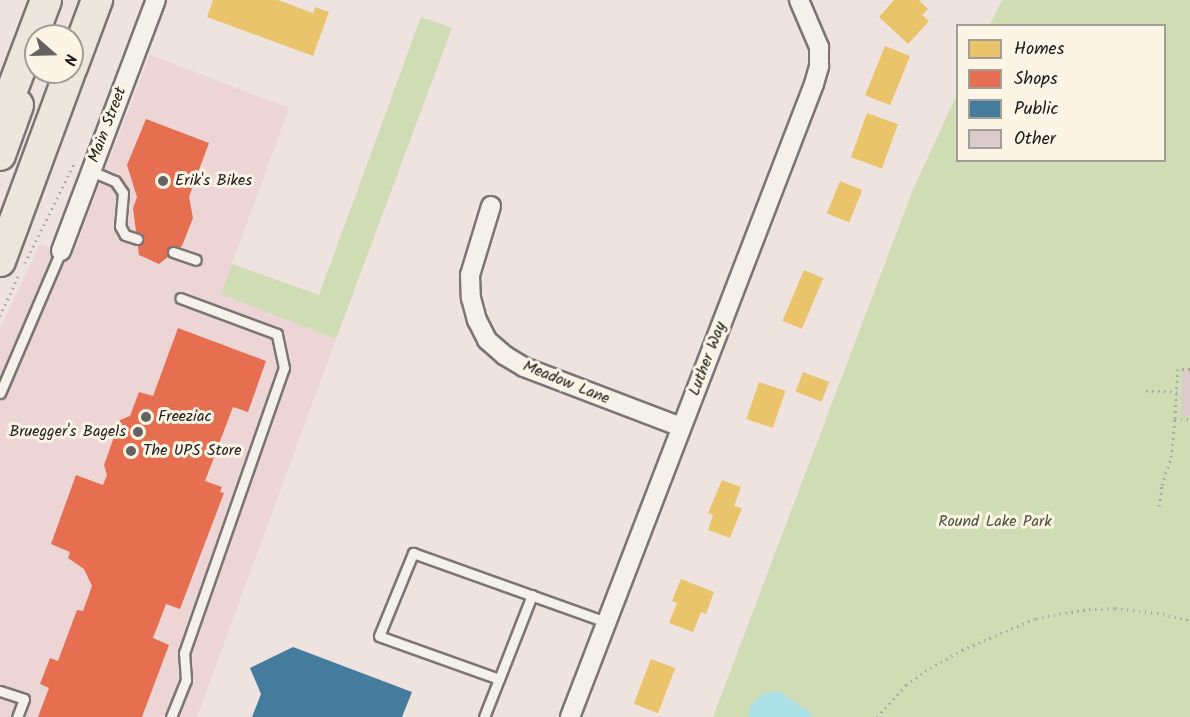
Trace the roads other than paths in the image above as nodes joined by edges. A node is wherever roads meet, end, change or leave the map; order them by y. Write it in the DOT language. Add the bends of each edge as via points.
graph roads {
  1 [pos="46,0"];
  2 [pos="58,0"];
  3 [pos="97,0"];
  4 [pos="156,0"];
  5 [pos="799,0"];
  6 [pos="49,24"];
  7 [pos="84,35"];
  8 [pos="26,84"];
  9 [pos="66,84"];
  10 [pos="0,122"];
  11 [pos="0,155"];
  12 [pos="83,166"];
  13 [pos="491,206"];
  14 [pos="137,239"];
  15 [pos="61,251"];
  16 [pos="173,252"];
  17 [pos="196,260"];
  18 [pos="0,261"];
  19 [pos="180,298"];
  20 [pos="0,393"];
  21 [pos="681,427"];
  22 [pos="532,595"];
  23 [pos="606,622"];
  24 [pos="499,679"];
  25 [pos="0,691"];
  26 [pos="17,717"];
  27 [pos="171,717"];
  28 [pos="484,717"];
  29 [pos="570,717"];
  1 -- 10 [label="main road"];
  2 -- 6 [label="main road"];
  3 -- 7 [label="main road"];
  4 -- 12 [label="street, Main Street"];
  5 -- 21 [label="street, Luther Way" via="819,47 819,66"];
  8 -- 11 [label="main road"];
  9 -- 18 [label="main road"];
  12 -- 14 [label="lane" via="116,181 123,194 120,226 125,235"];
  12 -- 15 [label="street, Main Street"];
  13 -- 21 [label="street, Meadow Lane" via="470,275 471,298 487,340 524,367"];
  15 -- 20 [label="lane"];
  16 -- 17 [label="lane"];
  19 -- 27 [label="lane" via="277,334 284,368 184,653 186,680"];
  21 -- 23 [label="street, Luther Way"];
  22 -- 23 [label="lane"];
  22 -- 24 [label="lane"];
  22 -- 24 [label="lane" via="412,552 379,636"];
  23 -- 29 [label="street, Luther Way"];
  24 -- 28 [label="lane"];
  25 -- 26 [label="lane" via="24,699"];
}
